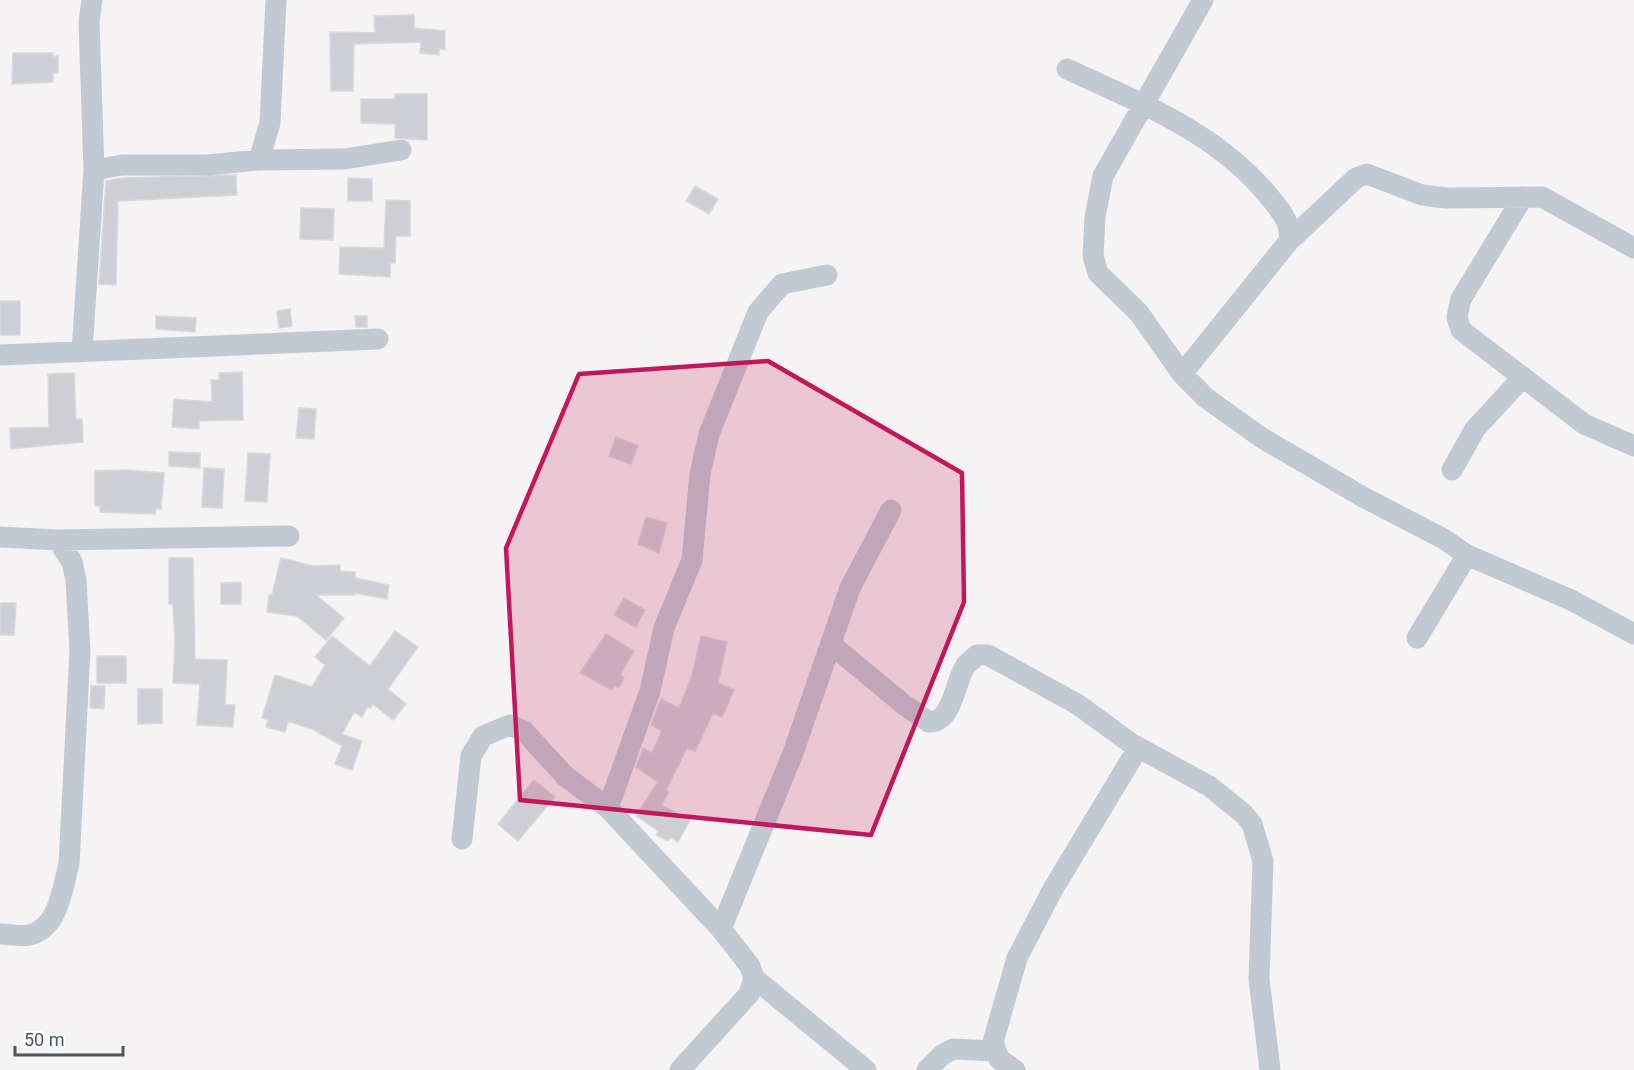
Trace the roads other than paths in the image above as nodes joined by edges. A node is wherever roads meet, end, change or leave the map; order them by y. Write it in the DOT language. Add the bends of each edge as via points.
graph roads {
  1 [pos="92,0"];
  2 [pos="276,0"];
  3 [pos="1203,0"];
  4 [pos="1067,69"];
  5 [pos="1143,104"];
  6 [pos="401,150"];
  7 [pos="260,160"];
  8 [pos="94,170"];
  9 [pos="1523,197"];
  10 [pos="1289,241"];
  11 [pos="1634,248"];
  12 [pos="827,275"];
  13 [pos="378,339"];
  14 [pos="82,351"];
  15 [pos="0,355"];
  16 [pos="1182,374"];
  17 [pos="1523,377"];
  18 [pos="1634,446"];
  19 [pos="1452,470"];
  20 [pos="891,510"];
  21 [pos="289,536"];
  22 [pos="0,537"];
  23 [pos="58,540"];
  24 [pos="1467,555"];
  25 [pos="1634,634"];
  26 [pos="1417,638"];
  27 [pos="832,645"];
  28 [pos="1138,748"];
  29 [pos="608,808"];
  30 [pos="462,839"];
  31 [pos="721,929"];
  32 [pos="0,934"];
  33 [pos="754,978"];
  34 [pos="994,1051"];
  35 [pos="680,1070"];
  36 [pos="866,1070"];
  37 [pos="927,1070"];
  38 [pos="1015,1070"];
  39 [pos="1270,1070"];
  1 -- 8 [label="street" via="89,22"];
  2 -- 7 [label="street" via="270,123"];
  3 -- 5 [label="street"];
  4 -- 5 [label="street"];
  5 -- 10 [label="street" via="1197,132 1237,162 1281,212 1290,228"];
  5 -- 16 [label="street" via="1103,176 1093,256 1098,273 1139,313"];
  6 -- 7 [label="street" via="344,159"];
  7 -- 8 [label="street" via="208,165 122,165"];
  8 -- 14 [label="street"];
  9 -- 10 [label="street" via="1422,195 1366,174 1356,178"];
  9 -- 11 [label="street" via="1552,200"];
  9 -- 17 [label="street" via="1461,299 1457,317 1461,330"];
  10 -- 16 [label="street"];
  12 -- 29 [label="street" via="782,284 758,312 709,434 700,474 692,560 664,628 650,691"];
  13 -- 14 [label="street"];
  14 -- 15 [label="street"];
  16 -- 24 [label="street" via="1206,398 1262,438"];
  17 -- 18 [label="street" via="1584,424"];
  17 -- 19 [label="street" via="1475,429"];
  20 -- 27 [label="street" via="850,588"];
  21 -- 23 [label="street"];
  22 -- 23 [label="street"];
  23 -- 32 [label="street" via="72,562 76,580 80,651 69,864 54,917 44,928 28,936"];
  24 -- 25 [label="street" via="1571,600"];
  24 -- 26 [label="street"];
  27 -- 28 [label="street" via="929,722 940,720 966,665 982,654 1077,704"];
  27 -- 31 [label="street"];
  28 -- 34 [label="street" via="1028,933 996,1027"];
  28 -- 39 [label="street" via="1209,786 1252,824 1263,861 1259,970"];
  29 -- 30 [label="street" via="565,776 524,731 510,725 483,736 471,756"];
  29 -- 31 [label="street"];
  31 -- 33 [label="street" via="750,966"];
  33 -- 35 [label="street" via="749,994"];
  33 -- 36 [label="street"];
  34 -- 37 [label="street" via="953,1049"];
  34 -- 38 [label="street"];
}
